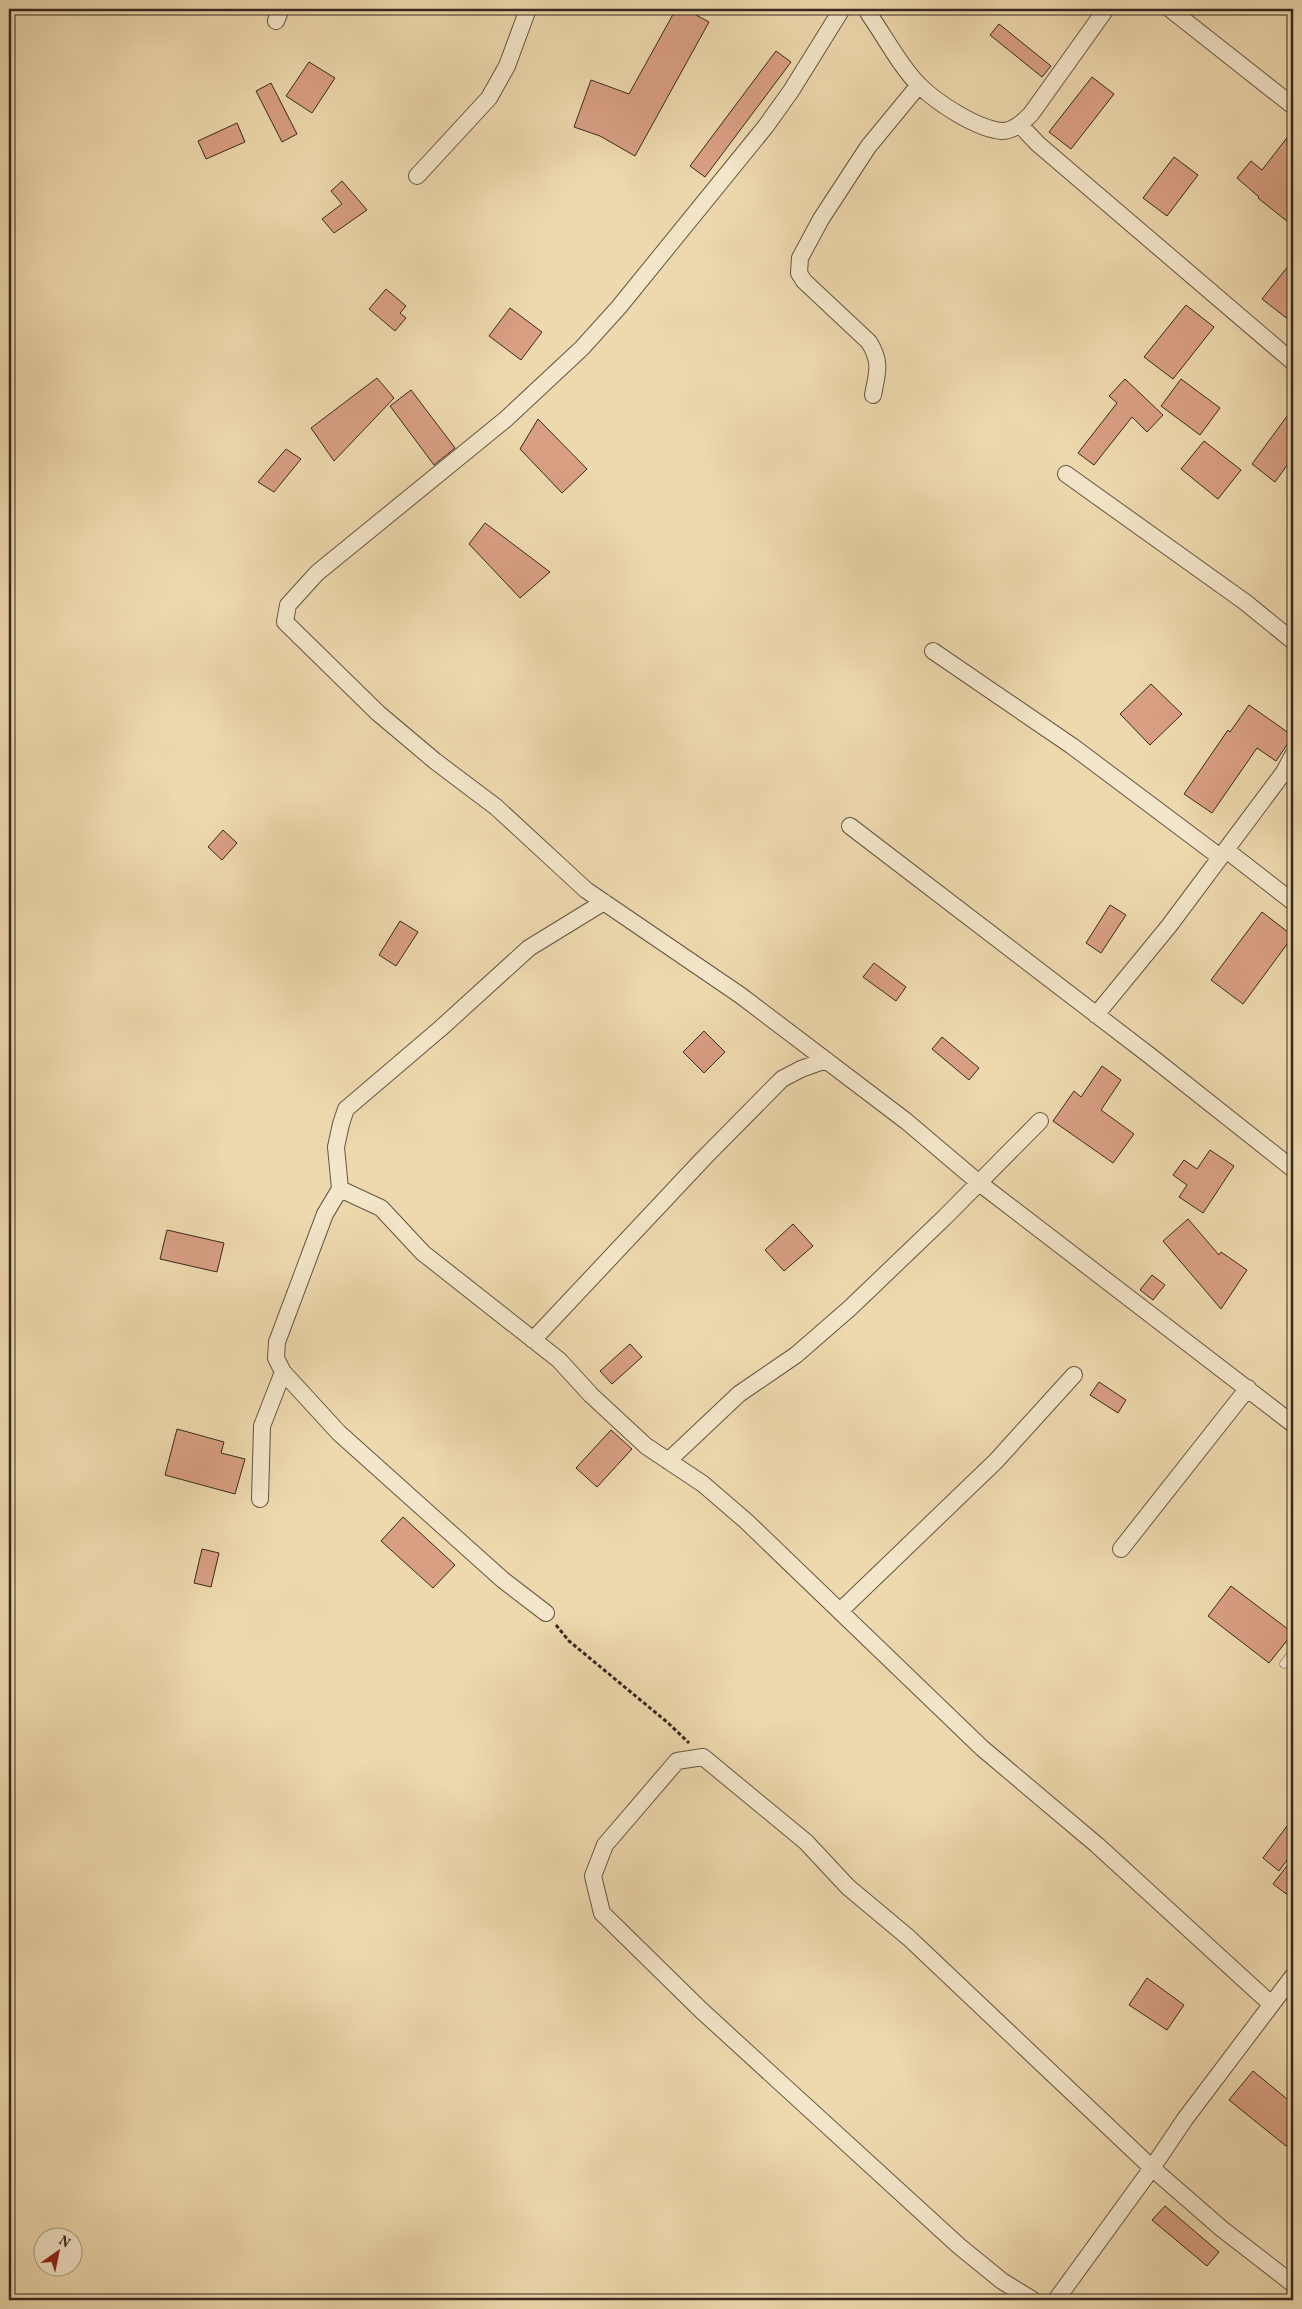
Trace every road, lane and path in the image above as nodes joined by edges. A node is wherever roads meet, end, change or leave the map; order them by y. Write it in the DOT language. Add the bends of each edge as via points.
graph roads {
  1 [pos="528,9"];
  2 [pos="842,9"];
  3 [pos="1106,9"];
  4 [pos="1170,9"];
  5 [pos="867,10"];
  6 [pos="919,85"];
  7 [pos="1293,106"];
  8 [pos="1020,124"];
  9 [pos="417,176"];
  10 [pos="1293,362"];
  11 [pos="873,396"];
  12 [pos="1066,474"];
  13 [pos="1293,641"];
  14 [pos="933,652"];
  15 [pos="1293,755"];
  16 [pos="850,826"];
  17 [pos="1223,853"];
  18 [pos="604,902"];
  19 [pos="1293,902"];
  20 [pos="1096,1015"];
  21 [pos="826,1060"];
  22 [pos="1040,1121"];
  23 [pos="1293,1170"];
  24 [pos="978,1182"];
  25 [pos="340,1189"];
  26 [pos="533,1340"];
  27 [pos="283,1372"];
  28 [pos="1074,1375"];
  29 [pos="1248,1388"];
  30 [pos="1293,1424"];
  31 [pos="668,1461"];
  32 [pos="260,1499"];
  33 [pos="1121,1549"];
  34 [pos="840,1611"];
  35 [pos="546,1613"];
  36 [pos="1293,1652"];
  37 [pos="1284,1664"];
  38 [pos="704,1757"];
  39 [pos="1293,1976"];
  40 [pos="1271,2004"];
  41 [pos="1152,2168"];
  42 [pos="1293,2284"];
  43 [pos="1033,2300"];
  44 [pos="1056,2300"];
  1 -- 9 [label="street" via="507,66 489,98"];
  2 -- 18 [label="street" via="766,126 582,348 506,419 317,573 288,605 285,622 378,714 496,806 586,890"];
  3 -- 8 [label="street" via="1031,114"];
  4 -- 7 [label="street"];
  5 -- 6 [label="street"];
  6 -- 8 [label="street" via="948,108 978,124 1004,131"];
  6 -- 11 [label="street" via="868,147 800,258 798,273 804,281 869,342 876,354 879,364"];
  8 -- 10 [label="street" via="1038,144"];
  12 -- 13 [label="street" via="1245,602"];
  14 -- 17 [label="street"];
  15 -- 17 [label="street" via="1284,772"];
  16 -- 20 [label="street"];
  17 -- 19 [label="street"];
  17 -- 20 [label="street" via="1170,926"];
  18 -- 21 [label="street" via="740,995"];
  18 -- 25 [label="street" via="529,948 346,1109 336,1147"];
  20 -- 23 [label="street"];
  21 -- 24 [label="street" via="943,1150"];
  21 -- 26 [label="street" via="782,1079 702,1159"];
  22 -- 24 [label="street"];
  24 -- 29 [label="street"];
  24 -- 31 [label="street" via="850,1308 796,1355 739,1394"];
  25 -- 26 [label="street" via="381,1208 423,1253"];
  25 -- 27 [label="street" via="325,1214 277,1342 276,1358"];
  26 -- 31 [label="street" via="560,1360 591,1395 646,1446"];
  27 -- 32 [label="street" via="262,1426"];
  27 -- 35 [label="street" via="339,1433 503,1580"];
  28 -- 34 [label="street" via="996,1461"];
  29 -- 30 [label="street"];
  29 -- 33 [label="street"];
  31 -- 34 [label="street" via="703,1484 746,1521"];
  34 -- 40 [label="street" via="982,1748 1097,1845"];
  35 -- 38 [label="path" via="569,1641"];
  36 -- 37 [label="lane"];
  38 -- 41 [label="street" via="806,1842 848,1887 909,1938"];
  38 -- 43 [label="street" via="677,1762 605,1845 594,1876 602,1913 702,2010 959,2246 1002,2281"];
  39 -- 40 [label="street"];
  40 -- 41 [label="street" via="1185,2118"];
  41 -- 42 [label="street"];
  41 -- 44 [label="street"];
}
